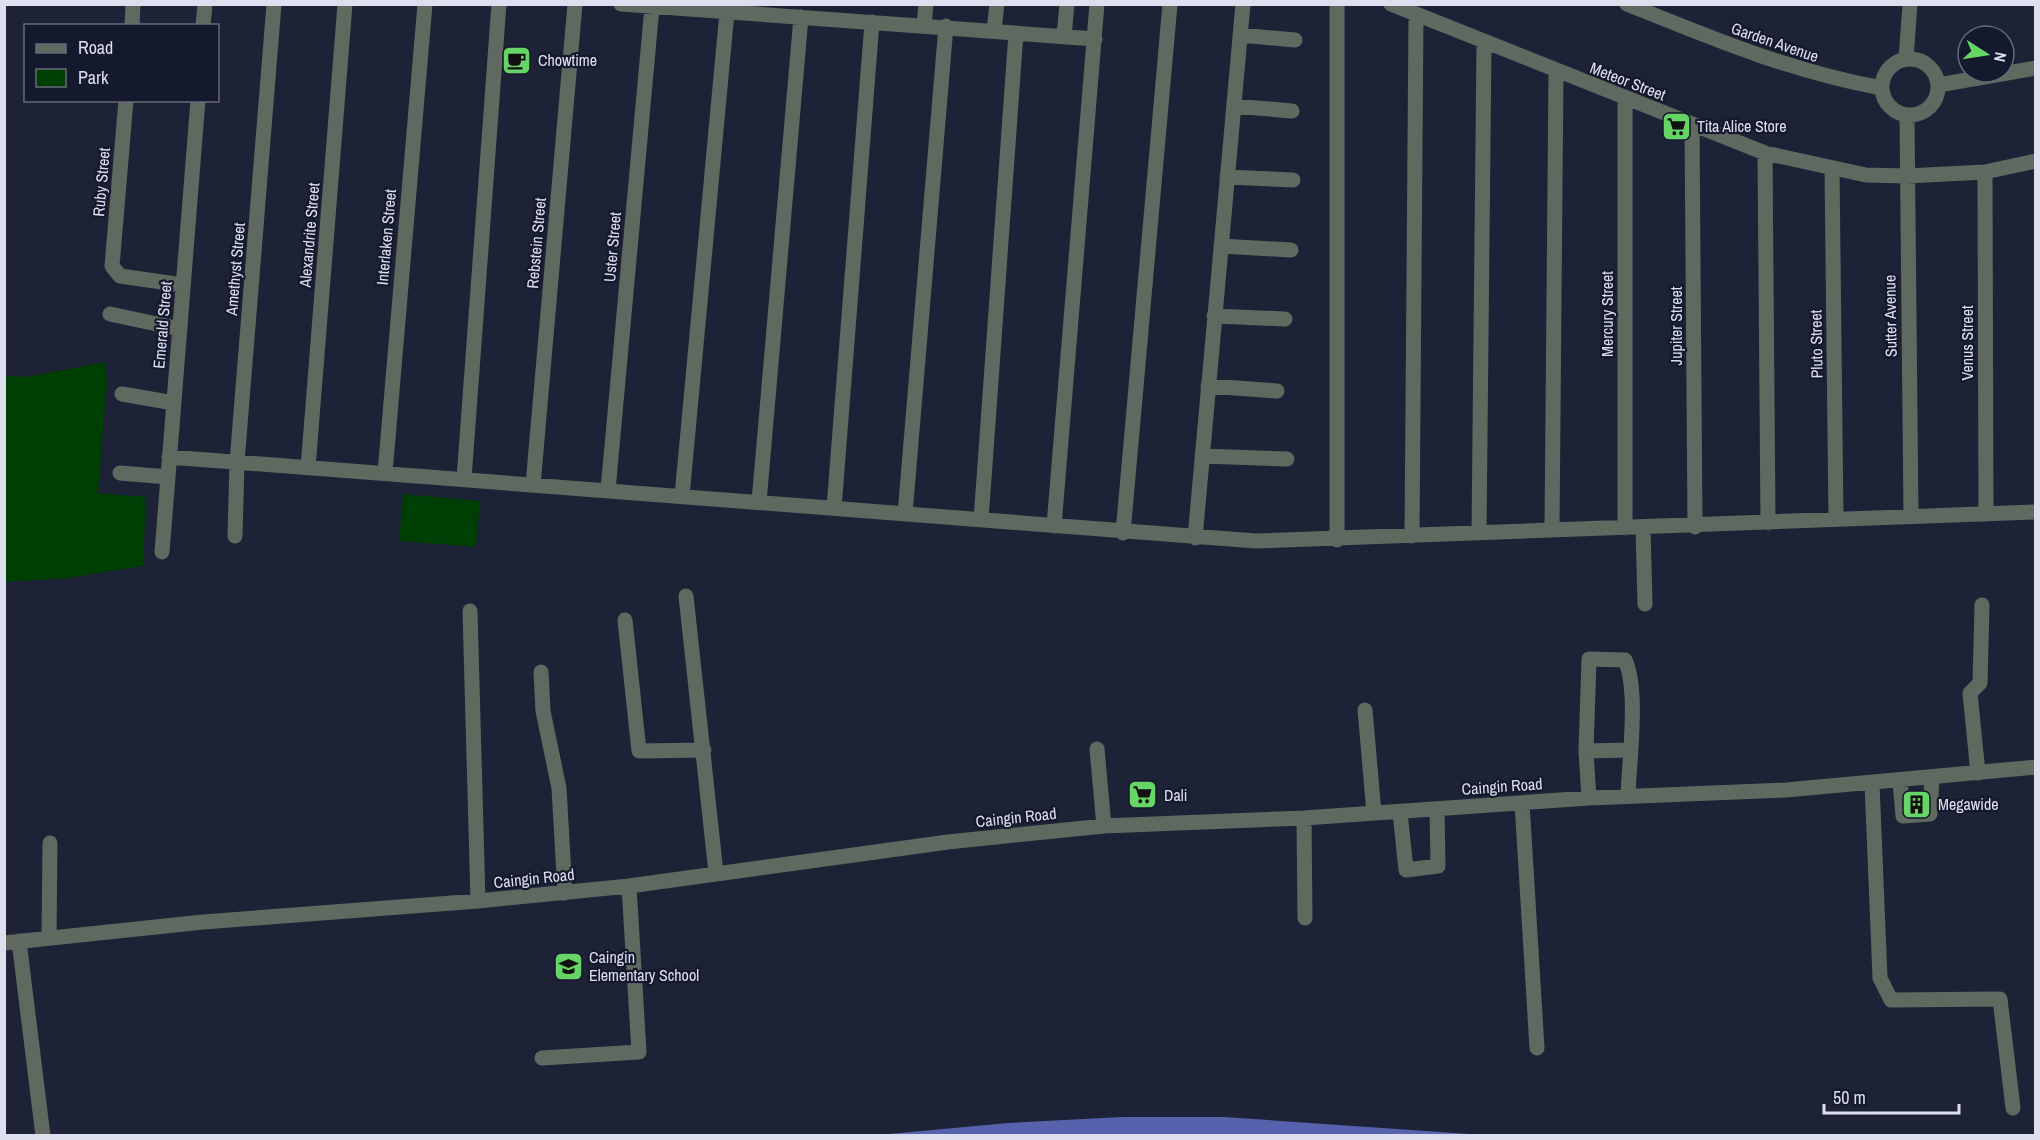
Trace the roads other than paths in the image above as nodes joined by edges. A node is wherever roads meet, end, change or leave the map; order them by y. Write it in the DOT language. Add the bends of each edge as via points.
graph roads {
  1 [pos="133,4"];
  2 [pos="205,4"];
  3 [pos="274,4"];
  4 [pos="345,4"];
  5 [pos="425,4"];
  6 [pos="499,4"];
  7 [pos="575,4"];
  8 [pos="621,4"];
  9 [pos="855,4"];
  10 [pos="926,4"];
  11 [pos="997,4"];
  12 [pos="1067,4"];
  13 [pos="1097,4"];
  14 [pos="1170,4"];
  15 [pos="1243,4"];
  16 [pos="1337,4"];
  17 [pos="1391,4"];
  18 [pos="1627,4"];
  19 [pos="1910,4"];
  20 [pos="644,6"];
  21 [pos="710,8"];
  22 [pos="783,10"];
  23 [pos="728,12"];
  24 [pos="1416,15"];
  25 [pos="801,17"];
  26 [pos="854,21"];
  27 [pos="872,22"];
  28 [pos="132,24"];
  29 [pos="204,24"];
  30 [pos="924,25"];
  31 [pos="946,26"];
  32 [pos="994,31"];
  33 [pos="1016,33"];
  34 [pos="1240,35"];
  35 [pos="1064,36"];
  36 [pos="1095,39"];
  37 [pos="1295,40"];
  38 [pos="1484,44"];
  39 [pos="1906,59"];
  40 [pos="2036,68"];
  41 [pos="1556,72"];
  42 [pos="1938,85"];
  43 [pos="1882,88"];
  44 [pos="1625,99"];
  45 [pos="126,102"];
  46 [pos="198,102"];
  47 [pos="1234,106"];
  48 [pos="1292,111"];
  49 [pos="1907,116"];
  50 [pos="1692,125"];
  51 [pos="1765,153"];
  52 [pos="2036,161"];
  53 [pos="1832,168"];
  54 [pos="1984,172"];
  55 [pos="1906,176"];
  56 [pos="1227,177"];
  57 [pos="1293,180"];
  58 [pos="1221,246"];
  59 [pos="1291,250"];
  60 [pos="183,285"];
  61 [pos="110,314"];
  62 [pos="1214,316"];
  63 [pos="1285,319"];
  64 [pos="180,329"];
  65 [pos="1208,386"];
  66 [pos="1277,391"];
  67 [pos="122,394"];
  68 [pos="174,403"];
  69 [pos="1202,456"];
  70 [pos="169,457"];
  71 [pos="1287,459"];
  72 [pos="237,462"];
  73 [pos="308,468"];
  74 [pos="120,473"];
  75 [pos="385,473"];
  76 [pos="168,477"];
  77 [pos="464,479"];
  78 [pos="533,485"];
  79 [pos="608,490"];
  80 [pos="682,496"];
  81 [pos="759,502"];
  82 [pos="834,508"];
  83 [pos="2036,512"];
  84 [pos="905,514"];
  85 [pos="1986,514"];
  86 [pos="1911,516"];
  87 [pos="1836,519"];
  88 [pos="981,520"];
  89 [pos="1768,523"];
  90 [pos="1054,526"];
  91 [pos="1695,527"];
  92 [pos="1625,528"];
  93 [pos="1643,528"];
  94 [pos="1552,529"];
  95 [pos="1123,533"];
  96 [pos="1479,533"];
  97 [pos="235,536"];
  98 [pos="1412,536"];
  99 [pos="1196,538"];
  100 [pos="1337,540"];
  101 [pos="162,552"];
  102 [pos="686,596"];
  103 [pos="1645,604"];
  104 [pos="1982,605"];
  105 [pos="470,611"];
  106 [pos="625,620"];
  107 [pos="541,672"];
  108 [pos="1365,710"];
  109 [pos="1096,749"];
  110 [pos="704,750"];
  111 [pos="1586,750"];
  112 [pos="1630,750"];
  113 [pos="2036,767"];
  114 [pos="1978,773"];
  115 [pos="1932,778"];
  116 [pos="1900,781"];
  117 [pos="1872,783"];
  118 [pos="1628,796"];
  119 [pos="1589,798"];
  120 [pos="1522,802"];
  121 [pos="1437,809"];
  122 [pos="1400,812"];
  123 [pos="1374,813"];
  124 [pos="1304,818"];
  125 [pos="1104,826"];
  126 [pos="50,843"];
  127 [pos="716,873"];
  128 [pos="629,886"];
  129 [pos="565,893"];
  130 [pos="478,901"];
  131 [pos="1305,918"];
  132 [pos="50,938"];
  133 [pos="12,942"];
  134 [pos="1537,1048"];
  135 [pos="542,1058"];
  136 [pos="2013,1108"];
  137 [pos="43,1136"];
  1 -- 28 [label="street"];
  2 -- 29 [label="street"];
  3 -- 72 [label="street, Amethyst Street"];
  4 -- 73 [label="street, Alexandrite Street"];
  5 -- 75 [label="street, Interlaken Street"];
  6 -- 77 [label="street"];
  7 -- 78 [label="street, Rebstein Street"];
  8 -- 20 [label="street"];
  9 -- 26 [label="street"];
  10 -- 30 [label="street"];
  11 -- 32 [label="street"];
  12 -- 35 [label="street"];
  13 -- 36 [label="street"];
  14 -- 95 [label="street"];
  15 -- 34 [label="street"];
  16 -- 100 [label="street"];
  17 -- 24 [label="street, Meteor Street"];
  18 -- 43 [label="street, Garden Avenue" via="1780,64"];
  19 -- 39 [label="street"];
  20 -- 21 [label="street"];
  20 -- 79 [label="street, Uster Street"];
  21 -- 23 [label="street"];
  22 -- 23 [label="street"];
  22 -- 25 [label="street"];
  23 -- 80 [label="street"];
  24 -- 38 [label="street, Meteor Street"];
  24 -- 98 [label="street"];
  25 -- 26 [label="street"];
  25 -- 81 [label="street"];
  26 -- 27 [label="street"];
  27 -- 30 [label="street"];
  27 -- 82 [label="street"];
  30 -- 31 [label="street"];
  31 -- 32 [label="street"];
  31 -- 84 [label="street"];
  32 -- 33 [label="street"];
  33 -- 35 [label="street"];
  33 -- 88 [label="street"];
  34 -- 37 [label="street"];
  34 -- 47 [label="street"];
  35 -- 36 [label="street"];
  36 -- 90 [label="street"];
  38 -- 41 [label="street, Meteor Street"];
  38 -- 96 [label="street"];
  39 -- 42 [label="street" via="1928,65"];
  39 -- 43 [label="street" via="1888,69"];
  40 -- 42 [label="street"];
  41 -- 44 [label="street, Meteor Street"];
  41 -- 94 [label="street"];
  42 -- 49 [label="street" via="1930,108"];
  43 -- 49 [label="street" via="1890,106"];
  44 -- 50 [label="street, Meteor Street"];
  44 -- 92 [label="street, Mercury Street"];
  45 -- 60 [label="street, Ruby Street" via="112,266 120,276"];
  46 -- 60 [label="street, Emerald Street"];
  47 -- 48 [label="street"];
  47 -- 56 [label="street"];
  49 -- 55 [label="street, Sutter Avenue"];
  50 -- 51 [label="street, Meteor Street"];
  50 -- 91 [label="street, Jupiter Street"];
  51 -- 53 [label="street, Meteor Street"];
  51 -- 89 [label="street"];
  52 -- 54 [label="street, Meteor Street"];
  53 -- 55 [label="street, Meteor Street" via="1866,175"];
  53 -- 87 [label="street, Pluto Street"];
  54 -- 55 [label="street, Meteor Street"];
  54 -- 85 [label="street, Venus Street"];
  55 -- 86 [label="street, Sutter Avenue"];
  56 -- 57 [label="street"];
  56 -- 58 [label="street"];
  58 -- 59 [label="street"];
  58 -- 62 [label="street"];
  60 -- 64 [label="street, Emerald Street"];
  61 -- 64 [label="street"];
  62 -- 63 [label="street"];
  62 -- 65 [label="street"];
  64 -- 68 [label="street, Emerald Street"];
  65 -- 66 [label="street"];
  65 -- 69 [label="street"];
  67 -- 68 [label="street"];
  68 -- 70 [label="street, Emerald Street"];
  69 -- 71 [label="street"];
  69 -- 99 [label="street"];
  70 -- 72 [label="street"];
  70 -- 76 [label="street, Emerald Street"];
  72 -- 73 [label="street"];
  72 -- 97 [label="street, Amethyst Street"];
  73 -- 75 [label="street"];
  74 -- 76 [label="street"];
  75 -- 77 [label="street"];
  76 -- 101 [label="street, Emerald Street"];
  77 -- 78 [label="street"];
  78 -- 79 [label="street"];
  79 -- 80 [label="street"];
  80 -- 81 [label="street"];
  81 -- 82 [label="street"];
  82 -- 84 [label="street"];
  83 -- 85 [label="street"];
  84 -- 88 [label="street"];
  85 -- 86 [label="street"];
  86 -- 87 [label="street"];
  87 -- 89 [label="street"];
  88 -- 90 [label="street"];
  89 -- 91 [label="street"];
  90 -- 95 [label="street"];
  91 -- 93 [label="street"];
  92 -- 93 [label="street"];
  92 -- 94 [label="street"];
  93 -- 103 [label="street"];
  94 -- 96 [label="street"];
  95 -- 99 [label="street"];
  96 -- 98 [label="street"];
  98 -- 100 [label="street"];
  99 -- 100 [label="street"];
  102 -- 110 [label="street"];
  104 -- 114 [label="street" via="1980,682 1970,693"];
  105 -- 130 [label="street"];
  106 -- 110 [label="street" via="639,751"];
  107 -- 129 [label="street" via="543,711 559,788"];
  108 -- 123 [label="street"];
  109 -- 125 [label="street"];
  110 -- 127 [label="street"];
  111 -- 112 [label="street"];
  111 -- 112 [label="street" via="1589,659 1625,660 1629,667"];
  111 -- 119 [label="street"];
  112 -- 118 [label="street"];
  113 -- 114 [label="street, Caingin Road"];
  114 -- 115 [label="street, Caingin Road"];
  115 -- 116 [label="street, Caingin Road"];
  115 -- 116 [label="street" via="1930,814 1903,816"];
  116 -- 117 [label="street, Caingin Road"];
  117 -- 118 [label="street, Caingin Road"];
  117 -- 136 [label="street" via="1880,978 1891,999 2000,999"];
  118 -- 119 [label="street, Caingin Road"];
  119 -- 120 [label="street, Caingin Road"];
  120 -- 121 [label="street, Caingin Road"];
  120 -- 134 [label="street"];
  121 -- 122 [label="street, Caingin Road"];
  121 -- 122 [label="street" via="1438,867 1406,870"];
  122 -- 123 [label="street, Caingin Road"];
  123 -- 124 [label="street, Caingin Road"];
  124 -- 125 [label="street, Caingin Road"];
  124 -- 131 [label="street"];
  125 -- 127 [label="street, Caingin Road"];
  126 -- 132 [label="street"];
  127 -- 128 [label="street, Caingin Road"];
  128 -- 129 [label="street, Caingin Road"];
  128 -- 135 [label="street" via="639,1052"];
  129 -- 130 [label="street, Caingin Road"];
  130 -- 132 [label="street, Caingin Road"];
  132 -- 133 [label="street, Caingin Road"];
  133 -- 137 [label="street"];
}
